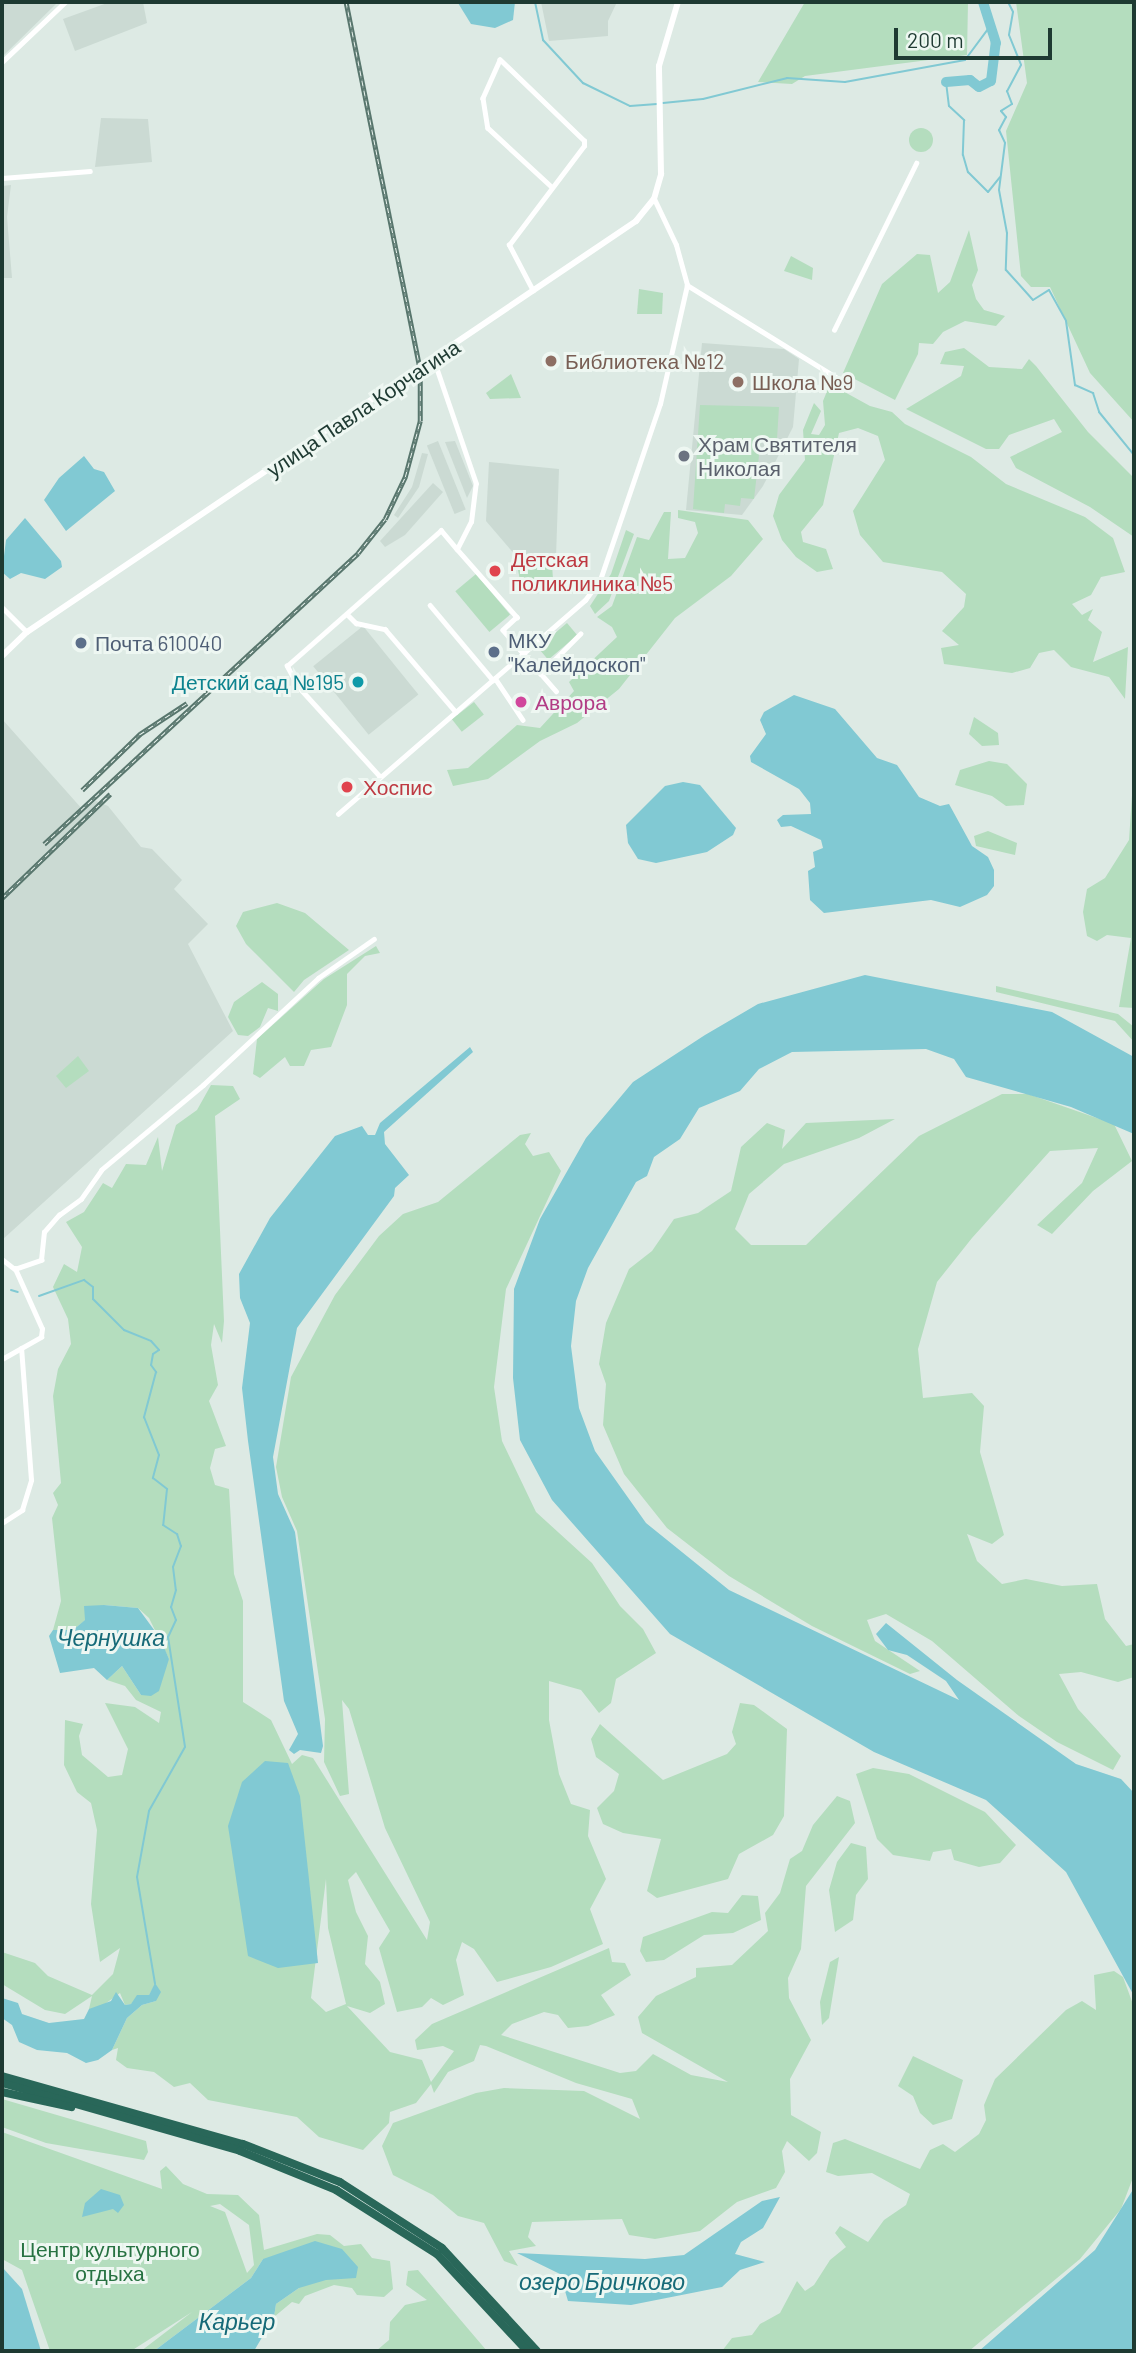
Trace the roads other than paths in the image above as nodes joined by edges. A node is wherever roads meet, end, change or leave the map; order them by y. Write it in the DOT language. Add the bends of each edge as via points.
graph roads {
  1 [pos="65,2"];
  2 [pos="678,2"];
  3 [pos="2,62"];
  4 [pos="916,163"];
  5 [pos="90,171"];
  6 [pos="2,178"];
  7 [pos="552,187"];
  8 [pos="654,199"];
  9 [pos="687,285"];
  10 [pos="534,292"];
  11 [pos="834,330"];
  12 [pos="434,361"];
  13 [pos="841,380"];
  14 [pos="457,549"];
  15 [pos="430,605"];
  16 [pos="2,607"];
  17 [pos="347,614"];
  18 [pos="27,632"];
  19 [pos="580,634"];
  20 [pos="523,655"];
  21 [pos="2,656"];
  22 [pos="540,674"];
  23 [pos="494,679"];
  24 [pos="303,682"];
  25 [pos="298,687"];
  26 [pos="556,691"];
  27 [pos="456,712"];
  28 [pos="523,720"];
  29 [pos="380,778"];
  30 [pos="338,814"];
  31 [pos="374,939"];
  32 [pos="2,1259"];
  33 [pos="15,1269"];
  34 [pos="22,1348"];
  35 [pos="2,1359"];
  36 [pos="2,1523"];
  37 [pos="2,2076"];
  38 [pos="2,2083"];
  39 [pos="2,2092"];
  40 [pos="104,2112"];
  41 [pos="527,2351"];
  42 [pos="537,2351"];
  1 -- 3 [label="street"];
  2 -- 8 [label="main road" via="662,48 661,174"];
  4 -- 11 [label="street"];
  5 -- 6 [label="street"];
  7 -- 7 [label="street" via="488,128 482,98 500,60 584,141"];
  7 -- 10 [label="street" via="509,245"];
  8 -- 9 [label="street" via="676,245"];
  8 -- 10 [label="main road, улица Павла Корчагина" via="636,221"];
  9 -- 13 [label="street"];
  9 -- 20 [label="street" via="660,404 600,580 586,600"];
  10 -- 12 [label="main road, улица Павла Корчагина"];
  12 -- 14 [label="street" via="476,484 471,522"];
  12 -- 18 [label="main road, улица Павла Корчагина"];
  14 -- 17 [label="street" via="441,530"];
  14 -- 20 [label="street" via="517,617 503,631"];
  15 -- 23 [label="street"];
  16 -- 18 [label="street"];
  17 -- 25 [label="street" via="287,666"];
  17 -- 27 [label="street" via="356,623 385,629"];
  18 -- 21 [label="main road, улица Павла Корчагина"];
  19 -- 22 [label="street"];
  20 -- 22 [label="street"];
  20 -- 23 [label="street"];
  22 -- 26 [label="street"];
  23 -- 27 [label="street"];
  23 -- 28 [label="street"];
  24 -- 25 [label="street"];
  25 -- 29 [label="street"];
  27 -- 29 [label="street"];
  29 -- 30 [label="street"];
  31 -- 33 [label="street" via="318,978 203,1085 101,1170 80,1199 44,1232 41,1260"];
  32 -- 33 [label="street"];
  33 -- 34 [label="street" via="42,1329 41,1338"];
  34 -- 35 [label="street"];
  34 -- 36 [label="street" via="31,1480 22,1510"];
  37 -- 42 [label="highway" via="243,2144 340,2182 442,2248"];
  38 -- 40 [label="highway"];
  39 -- 40 [label="highway"];
  40 -- 41 [label="highway" via="294,2170 379,2213 459,2274"];
}
